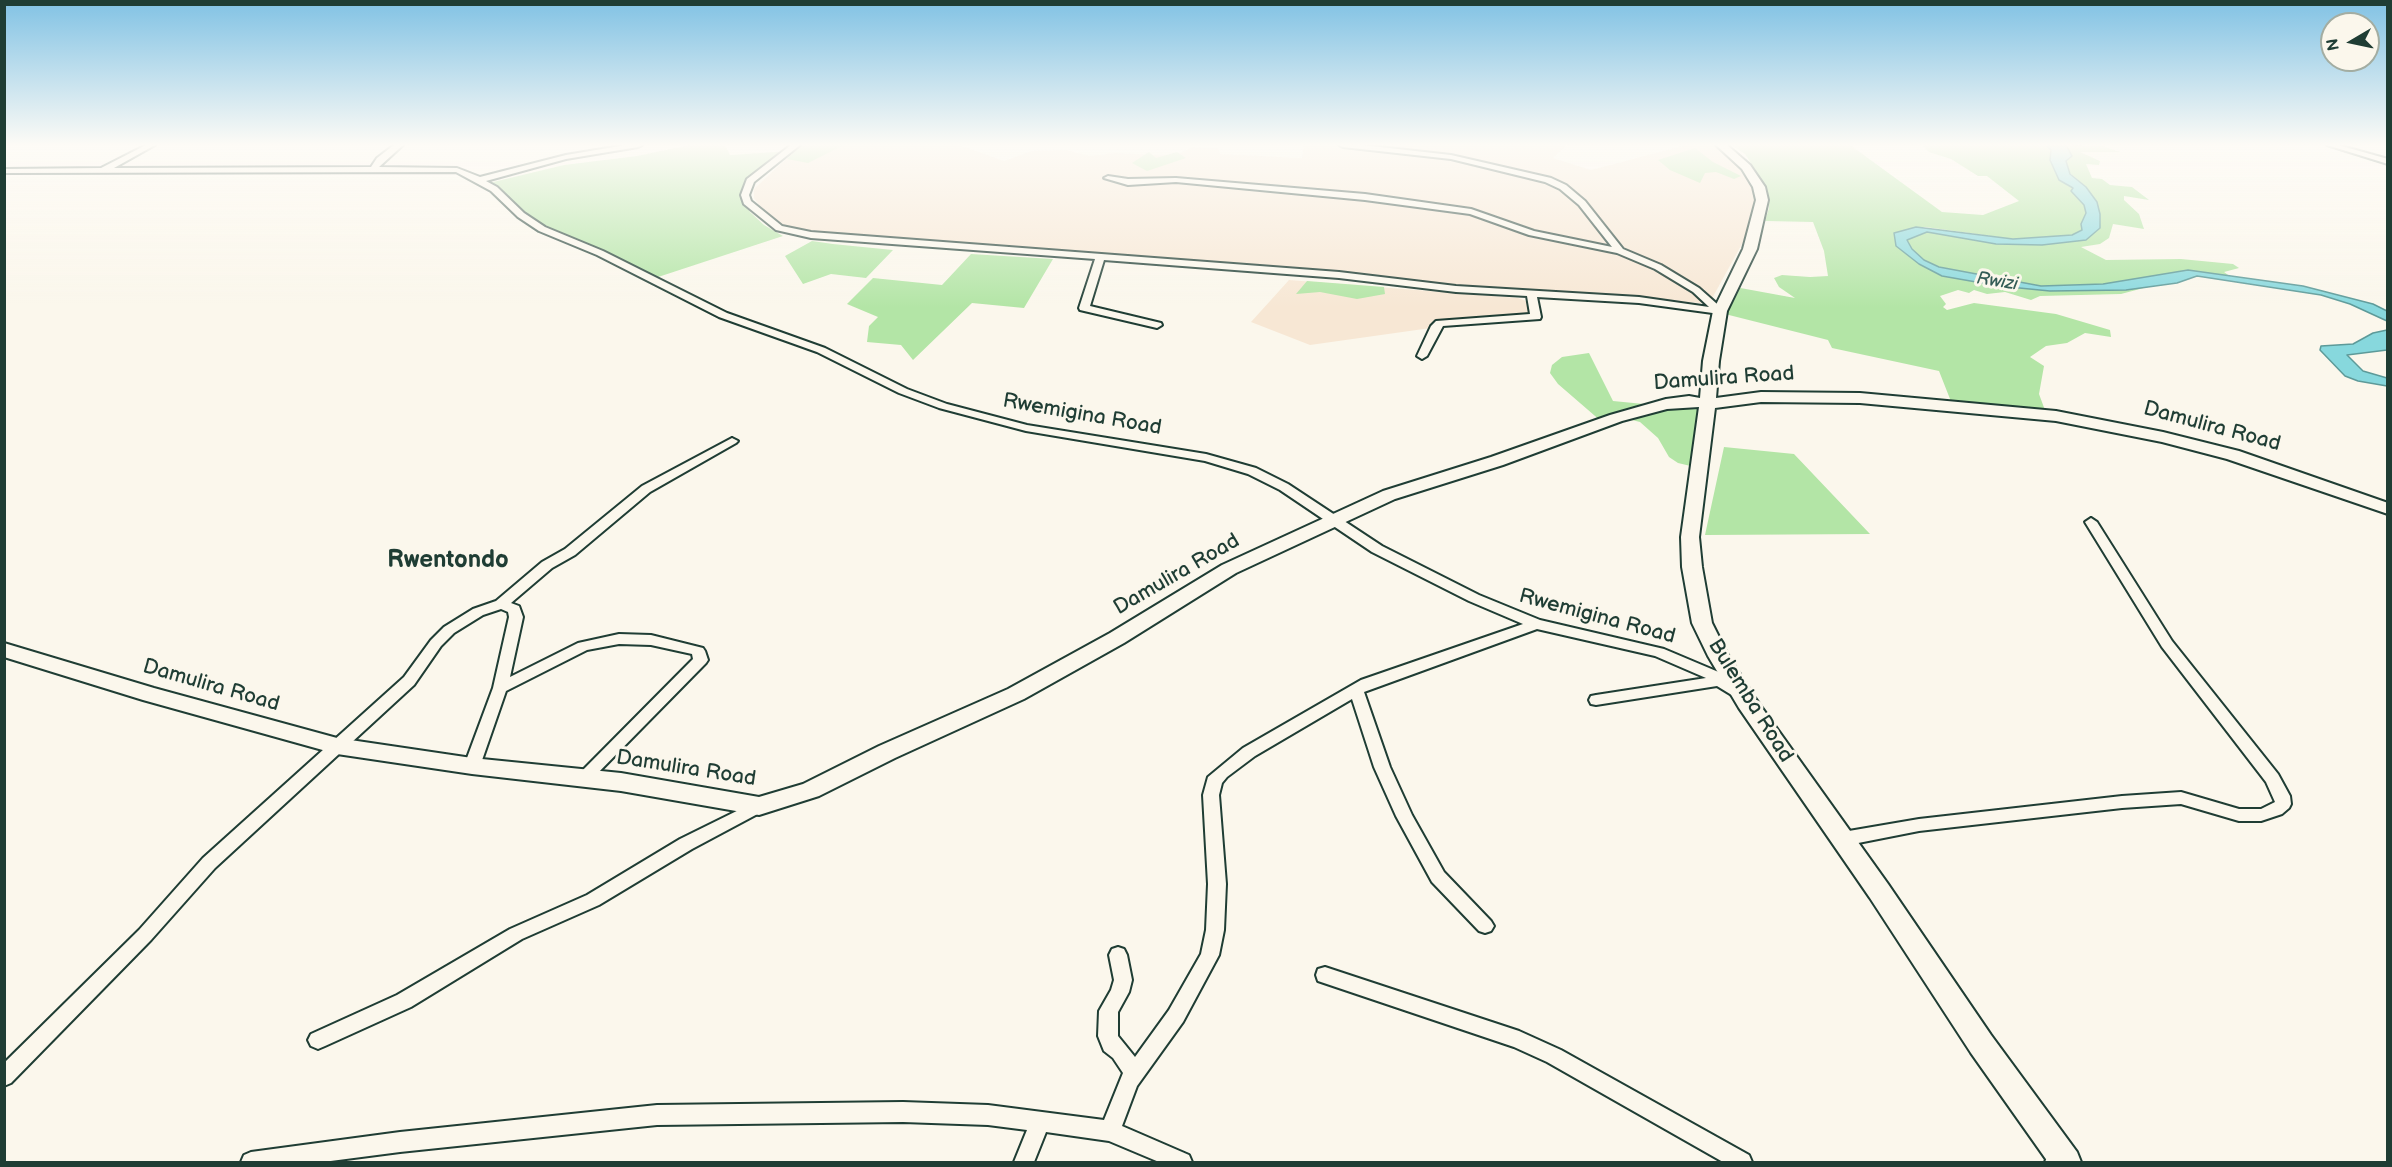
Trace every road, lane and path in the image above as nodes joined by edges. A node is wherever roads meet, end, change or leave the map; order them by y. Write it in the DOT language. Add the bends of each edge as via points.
graph roads {
  1 [pos="505,199"];
  2 [pos="746,199"];
  3 [pos="1371,199"];
  4 [pos="1578,199"];
  5 [pos="1761,199"];
  6 [pos="1620,251"];
  7 [pos="1100,257"];
  8 [pos="1532,294"];
  9 [pos="1720,311"];
  10 [pos="1157,325"];
  11 [pos="1422,356"];
  12 [pos="1708,404"];
  13 [pos="732,441"];
  14 [pos="2388,509"];
  15 [pos="1335,522"];
  16 [pos="2091,522"];
  17 [pos="501,604"];
  18 [pos="1536,624"];
  19 [pos="4,650"];
  20 [pos="1723,680"];
  21 [pos="500,688"];
  22 [pos="1356,689"];
  23 [pos="1596,700"];
  24 [pos="1747,703"];
  25 [pos="338,746"];
  26 [pos="472,766"];
  27 [pos="584,777"];
  28 [pos="759,806"];
  29 [pos="1843,839"];
  30 [pos="1485,926"];
  31 [pos="1118,955"];
  32 [pos="1325,975"];
  33 [pos="318,1040"];
  34 [pos="1135,1072"];
  35 [pos="4,1077"];
  36 [pos="1040,1122"];
  37 [pos="1110,1131"];
  38 [pos="251,1162"];
  39 [pos="1024,1162"];
  40 [pos="1182,1162"];
  41 [pos="1742,1162"];
  42 [pos="2055,1162"];
  43 [pos="2066,1162"];
  1 -- 15 [label="street, Rwemigina Road" via="542,229 723,315 821,350 903,391 1034,430 1153,448 1236,466 1284,487"];
  2 -- 7 [label="street" via="786,231"];
  3 -- 6 [label="street" via="1447,207 1492,217 1539,235"];
  4 -- 6 [label="street"];
  5 -- 9 [label="street, Bulemba Road" via="1750,249"];
  6 -- 9 [label="street" via="1668,272"];
  7 -- 8 [label="street"];
  7 -- 10 [label="street" via="1084,308"];
  8 -- 9 [label="street" via="1639,300"];
  8 -- 11 [label="street" via="1536,317 1440,323"];
  9 -- 12 [label="street, Bulemba Road"];
  12 -- 14 [label="street, Damulira Road" via="1761,397 1860,398 2094,422 2271,466"];
  12 -- 15 [label="street, Damulira Road" via="1666,404 1616,418 1389,495"];
  12 -- 24 [label="street, Bulemba Road" via="1690,537 1692,567 1702,623"];
  13 -- 17 [label="street" via="646,489"];
  15 -- 18 [label="street, Rwemigina Road" via="1427,575"];
  15 -- 28 [label="street, Damulira Road" via="1213,577 1118,638 1016,694 812,789"];
  16 -- 29 [label="street" via="2187,671 2272,778 2283,804 2261,816 2239,815 2181,798 2122,802 1919,825"];
  17 -- 21 [label="street" via="514,609 516,618"];
  17 -- 25 [label="street" via="478,612 449,630 409,681"];
  18 -- 20 [label="street, Rwemigina Road" via="1659,652"];
  18 -- 22 [label="street" via="1388,674"];
  19 -- 25 [label="street, Damulira Road" via="162,699"];
  20 -- 23 [label="street"];
  20 -- 24 [label="street, Rwemigina Road"];
  21 -- 26 [label="street"];
  21 -- 27 [label="street" via="583,646 619,639 651,640 698,651 701,660"];
  22 -- 30 [label="street" via="1382,767 1404,816 1438,877"];
  22 -- 34 [label="street" via="1249,752 1214,781 1211,795 1217,884 1210,955 1176,1016"];
  24 -- 29 [label="street, Bulemba Road"];
  25 -- 26 [label="street, Damulira Road"];
  25 -- 35 [label="street" via="209,862 145,935"];
  26 -- 27 [label="street, Damulira Road"];
  27 -- 28 [label="street, Damulira Road"];
  28 -- 33 [label="street" via="593,900 516,934 404,1000"];
  29 -- 43 [label="street, Bulemba Road"];
  31 -- 34 [label="street" via="1123,980 1108,1011 1108,1036"];
  32 -- 41 [label="street" via="1519,1040"];
  34 -- 37 [label="street"];
  36 -- 37 [label="street"];
  36 -- 38 [label="street" via="987,1114 903,1112 657,1114"];
  36 -- 39 [label="street"];
  37 -- 40 [label="street"];
  42 -- 43 [label="street"];
}
